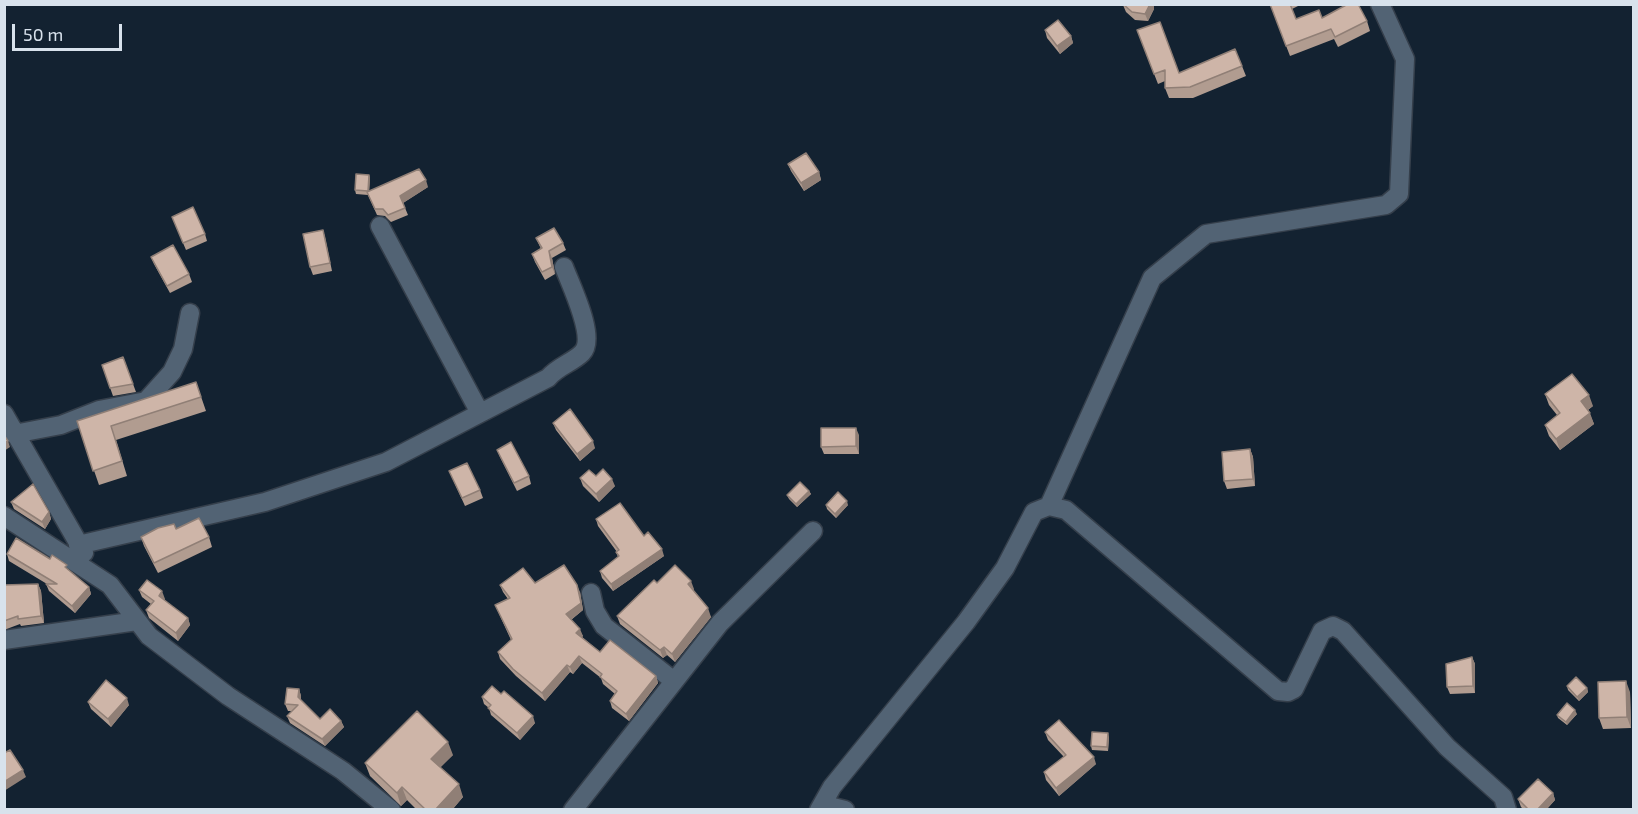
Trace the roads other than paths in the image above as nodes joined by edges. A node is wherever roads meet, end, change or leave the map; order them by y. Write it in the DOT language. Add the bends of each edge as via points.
graph roads {
  1 [pos="1380,4"];
  2 [pos="380,226"];
  3 [pos="564,267"];
  4 [pos="190,313"];
  5 [pos="480,413"];
  6 [pos="4,414"];
  7 [pos="14,434"];
  8 [pos="1049,506"];
  9 [pos="4,516"];
  10 [pos="813,531"];
  11 [pos="78,545"];
  12 [pos="110,585"];
  13 [pos="591,593"];
  14 [pos="136,621"];
  15 [pos="4,640"];
  16 [pos="674,681"];
  17 [pos="392,810"];
  18 [pos="573,810"];
  19 [pos="820,810"];
  20 [pos="844,810"];
  21 [pos="1507,810"];
  1 -- 8 [label="street" via="1406,59 1399,194 1386,205 1206,234 1152,278"];
  2 -- 5 [label="street"];
  3 -- 5 [label="street" via="588,332 587,347 548,378"];
  4 -- 7 [label="street" via="183,349 172,372 146,401"];
  5 -- 11 [label="street" via="386,462 265,502"];
  6 -- 7 [label="street"];
  7 -- 11 [label="street"];
  8 -- 19 [label="street" via="1034,512 1005,568 973,613 832,787"];
  8 -- 21 [label="street" via="1066,510 1278,691 1294,688 1322,631 1333,626 1343,631 1447,747 1503,797"];
  9 -- 12 [label="street"];
  10 -- 16 [label="street" via="720,623"];
  11 -- 12 [label="street"];
  12 -- 14 [label="street"];
  13 -- 16 [label="street" via="604,626"];
  14 -- 15 [label="street"];
  14 -- 17 [label="street" via="149,636 228,696 343,771"];
  16 -- 18 [label="street"];
  19 -- 20 [label="street"];
}
